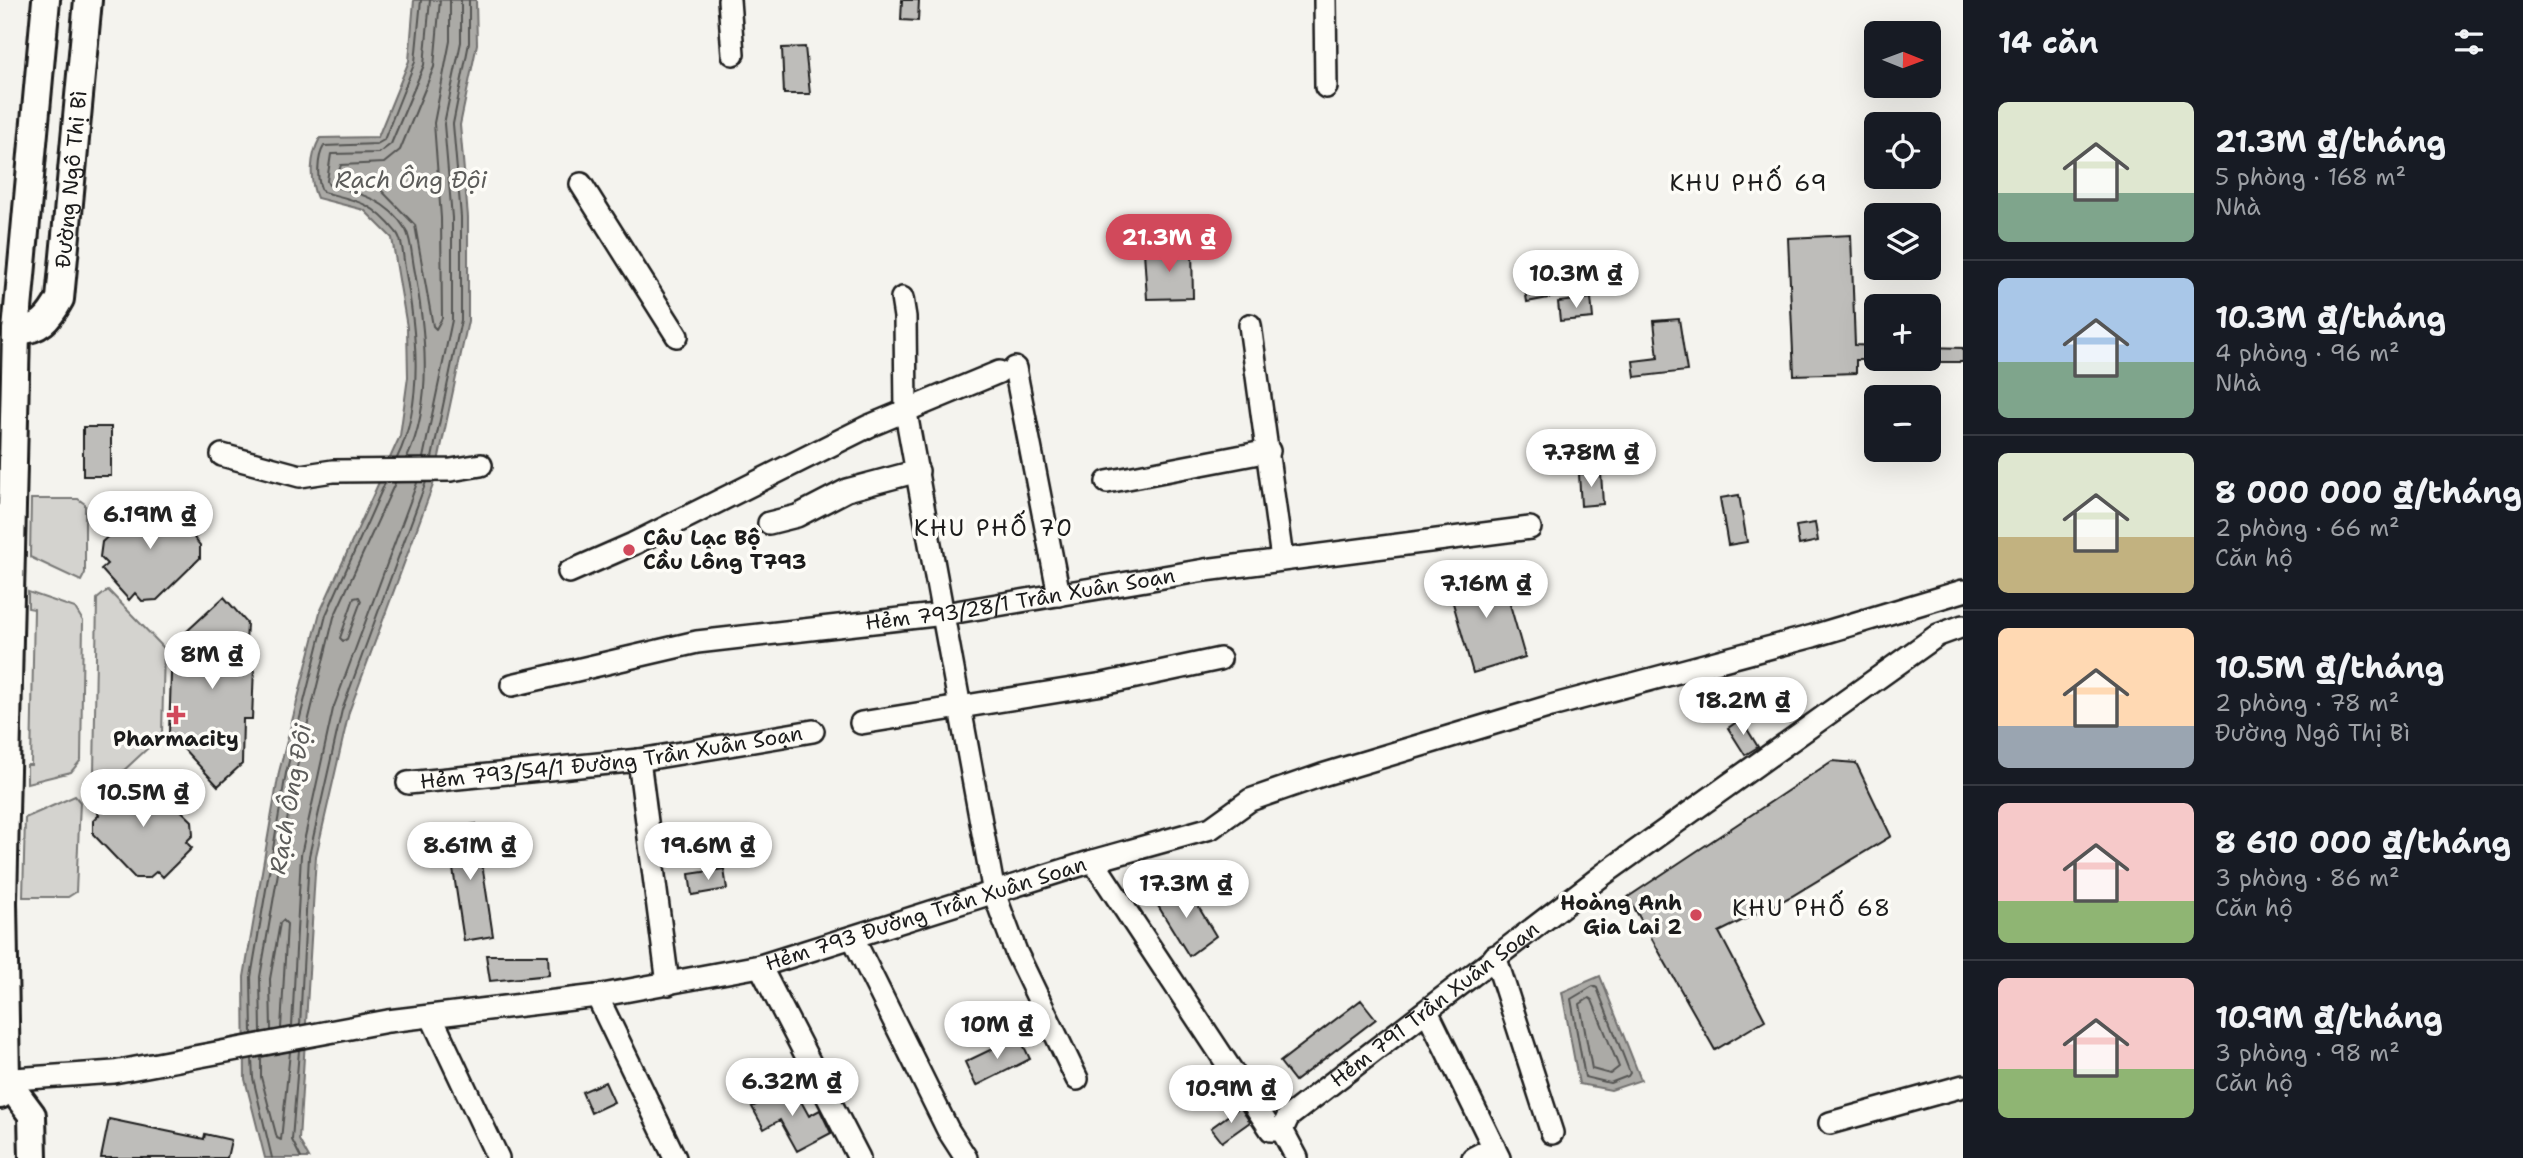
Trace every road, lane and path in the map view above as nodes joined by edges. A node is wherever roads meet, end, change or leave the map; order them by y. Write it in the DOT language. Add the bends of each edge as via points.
graph roads {
  1 [pos="46,0"];
  2 [pos="88,0"];
  3 [pos="729,0"];
  4 [pos="1325,0"];
  5 [pos="41,50"];
  6 [pos="84,52"];
  7 [pos="733,54"];
  8 [pos="1326,87"];
  9 [pos="581,184"];
  10 [pos="902,298"];
  11 [pos="1250,325"];
  12 [pos="8,331"];
  13 [pos="677,336"];
  14 [pos="906,413"];
  15 [pos="1269,451"];
  16 [pos="222,456"];
  17 [pos="481,465"];
  18 [pos="918,471"];
  19 [pos="1107,482"];
  20 [pos="769,523"];
  21 [pos="1530,528"];
  22 [pos="1282,559"];
  23 [pos="569,572"];
  24 [pos="1963,591"];
  25 [pos="1059,595"];
  26 [pos="943,614"];
  27 [pos="1963,625"];
  28 [pos="1220,659"];
  29 [pos="512,685"];
  30 [pos="3,706"];
  31 [pos="961,706"];
  32 [pos="861,723"];
  33 [pos="813,731"];
  34 [pos="639,760"];
  35 [pos="408,783"];
  36 [pos="1093,861"];
  37 [pos="994,893"];
  38 [pos="853,938"];
  39 [pos="1495,956"];
  40 [pos="760,966"];
  41 [pos="668,984"];
  42 [pos="597,996"];
  43 [pos="1427,1011"];
  44 [pos="432,1018"];
  45 [pos="1077,1079"];
  46 [pos="2,1085"];
  47 [pos="1963,1086"];
  48 [pos="1830,1123"];
  49 [pos="1282,1130"];
  50 [pos="1552,1133"];
  51 [pos="1497,1153"];
  52 [pos="33,1158"];
  53 [pos="498,1158"];
  54 [pos="676,1158"];
  55 [pos="859,1158"];
  56 [pos="966,1158"];
  57 [pos="1297,1158"];
  58 [pos="1473,1158"];
  1 -- 5 [label="street, Đường Ngô Thị Bì"];
  2 -- 6 [label="street, Đường Ngô Thị Bì"];
  3 -- 7 [label="street"];
  4 -- 8 [label="street"];
  5 -- 6 [label="street"];
  5 -- 12 [label="street, Đường Ngô Thị Bì"];
  6 -- 12 [label="street, Đường Ngô Thị Bì" via="60,299 50,318 33,330"];
  9 -- 13 [label="street"];
  10 -- 14 [label="street"];
  11 -- 15 [label="street"];
  12 -- 30 [label="street, Đường Ngô Thị Bì"];
  14 -- 18 [label="street"];
  14 -- 23 [label="street" via="870,426"];
  14 -- 25 [label="street" via="1007,370"];
  15 -- 19 [label="street"];
  15 -- 22 [label="street"];
  16 -- 17 [label="street" via="300,476"];
  18 -- 20 [label="street" via="847,490 797,516"];
  18 -- 26 [label="street"];
  21 -- 22 [label="street, Hẻm 793/28/1 Trần Xuân Soạn"];
  22 -- 25 [label="street, Hẻm 793/28/1 Trần Xuân Soạn"];
  24 -- 36 [label="street, Hẻm 793 Đường Trần Xuân Soạn" via="1551,706 1250,800 1212,828"];
  25 -- 26 [label="street, Hẻm 793/28/1 Trần Xuân Soạn"];
  26 -- 29 [label="street, Hẻm 793/28/1 Trần Xuân Soạn" via="697,642"];
  26 -- 31 [label="street"];
  27 -- 39 [label="street, Hẻm 791 Trần Xuân Soạn" via="1938,635"];
  28 -- 31 [label="street" via="1104,684"];
  30 -- 46 [label="street, Đường Ngô Thị Bì"];
  31 -- 32 [label="street"];
  31 -- 37 [label="street"];
  33 -- 34 [label="street, Hẻm 793/54/1 Đường Trần Xuân Soạn"];
  34 -- 35 [label="street, Hẻm 793/54/1 Đường Trần Xuân Soạn"];
  34 -- 41 [label="street"];
  36 -- 37 [label="street, Hẻm 793 Đường Trần Xuân Soạn"];
  36 -- 49 [label="street" via="1271,1130"];
  37 -- 38 [label="street, Hẻm 793 Đường Trần Xuân Soạn"];
  37 -- 45 [label="street" via="1016,953"];
  38 -- 40 [label="street, Hẻm 793 Đường Trần Xuân Soạn"];
  38 -- 56 [label="street"];
  39 -- 43 [label="street, Hẻm 791 Trần Xuân Soạn"];
  39 -- 50 [label="street"];
  40 -- 41 [label="street, Hẻm 793 Đường Trần Xuân Soạn"];
  40 -- 55 [label="street"];
  41 -- 42 [label="street, Hẻm 793 Đường Trần Xuân Soạn"];
  42 -- 44 [label="street, Hẻm 793 Đường Trần Xuân Soạn"];
  42 -- 54 [label="street"];
  43 -- 49 [label="street, Hẻm 791 Trần Xuân Soạn" via="1288,1117"];
  43 -- 51 [label="street"];
  44 -- 46 [label="street, Hẻm 793 Đường Trần Xuân Soạn" via="361,1026 114,1072"];
  44 -- 53 [label="street"];
  46 -- 52 [label="street" via="32,1115"];
  47 -- 48 [label="street"];
  49 -- 57 [label="street"];
  51 -- 58 [label="street"];
}
